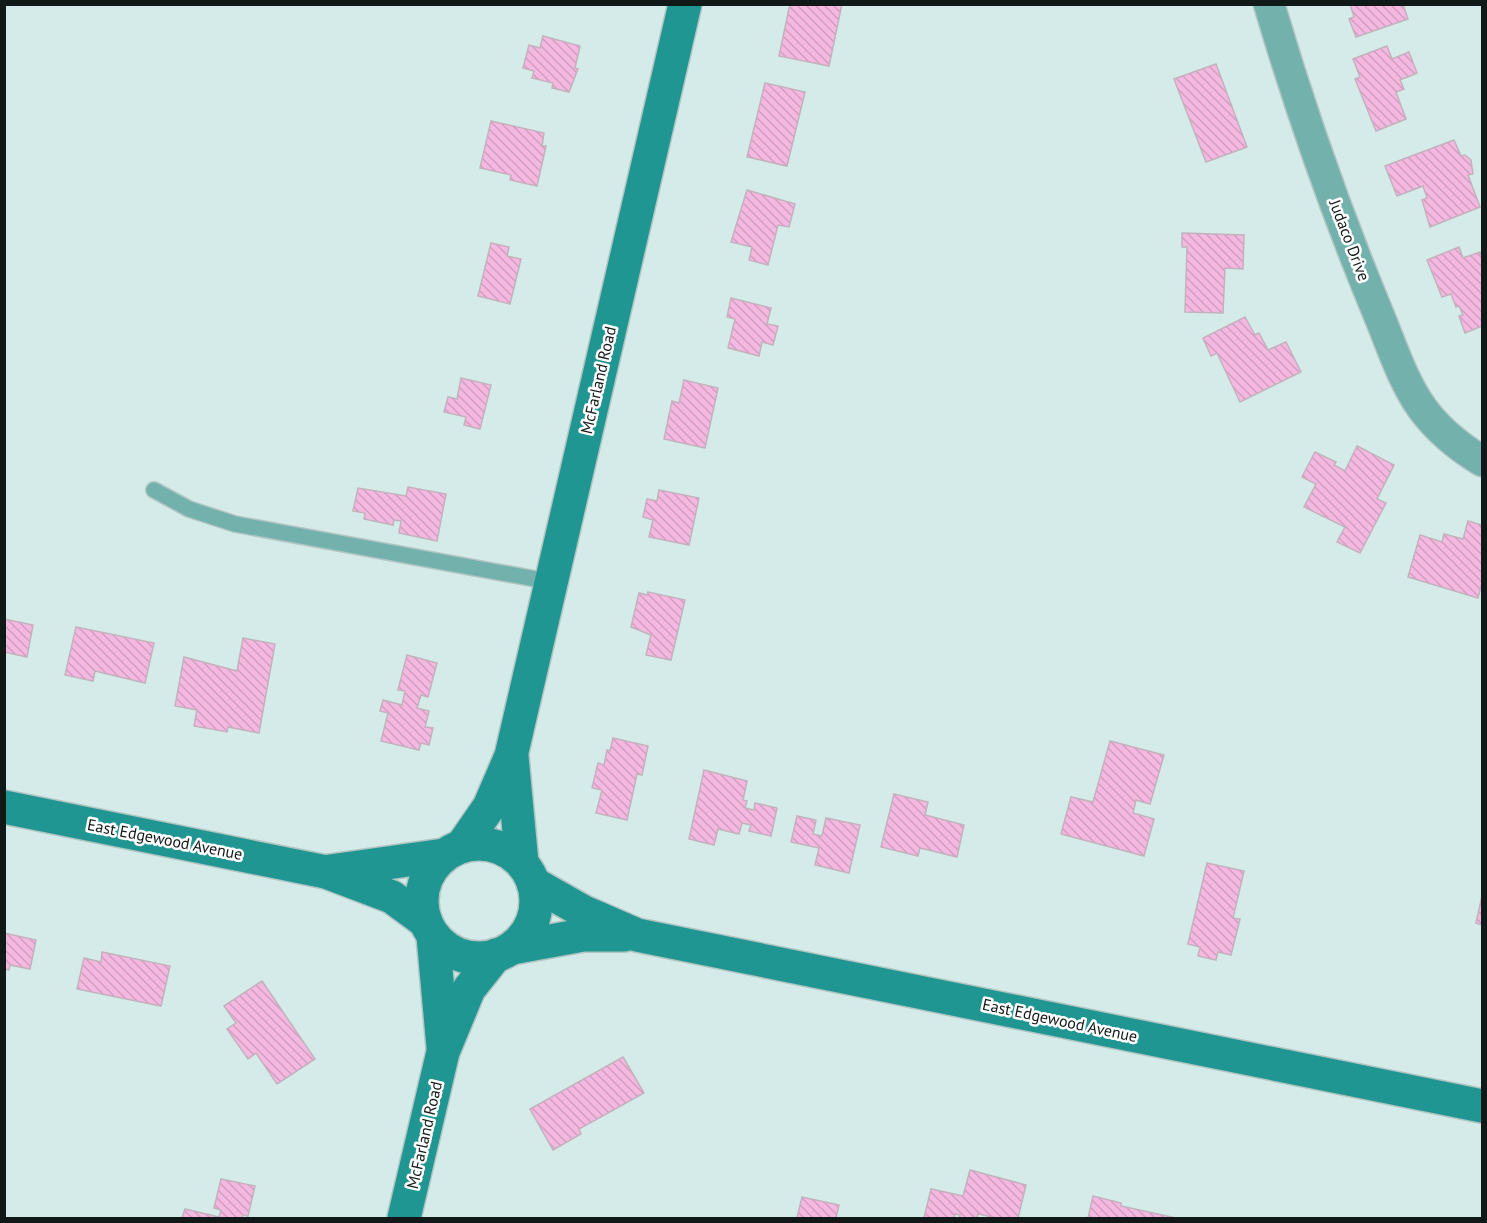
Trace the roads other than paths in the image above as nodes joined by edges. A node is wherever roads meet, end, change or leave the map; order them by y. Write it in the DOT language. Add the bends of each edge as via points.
graph roads {
  1 [pos="685,4"];
  2 [pos="1269,4"];
  3 [pos="1475,458"];
  4 [pos="154,490"];
  5 [pos="552,582"];
  6 [pos="511,756"];
  7 [pos="4,807"];
  8 [pos="453,850"];
  9 [pos="326,872"];
  10 [pos="527,873"];
  11 [pos="429,929"];
  12 [pos="638,935"];
  13 [pos="504,951"];
  14 [pos="443,1052"];
  15 [pos="1482,1106"];
  16 [pos="404,1218"];
  1 -- 5 [label="main road, McFarland Road"];
  2 -- 3 [label="street, Judaco Drive" via="1286,64 1351,247 1403,371 1420,406"];
  4 -- 5 [label="lane" via="189,509 235,524"];
  5 -- 6 [label="main road, McFarland Road"];
  6 -- 8 [label="main road, McFarland Road" via="489,807"];
  6 -- 10 [label="main road, McFarland Road"];
  7 -- 9 [label="main road, East Edgewood Avenue"];
  8 -- 9 [label="main road, East Edgewood Avenue"];
  8 -- 10 [label="main road, East Edgewood Avenue" via="475,843 501,848"];
  8 -- 11 [label="main road" via="433,866 422,893"];
  9 -- 11 [label="main road, East Edgewood Avenue" via="392,897"];
  10 -- 12 [label="main road, East Edgewood Avenue" via="584,912"];
  10 -- 13 [label="main road" via="536,895 533,919 528,930"];
  11 -- 13 [label="main road, East Edgewood Avenue" via="443,946 468,957"];
  11 -- 14 [label="main road, McFarland Road"];
  12 -- 13 [label="main road, East Edgewood Avenue" via="583,935"];
  12 -- 15 [label="main road, East Edgewood Avenue"];
  13 -- 14 [label="main road, McFarland Road" via="469,989"];
  14 -- 16 [label="main road, McFarland Road"];
}
